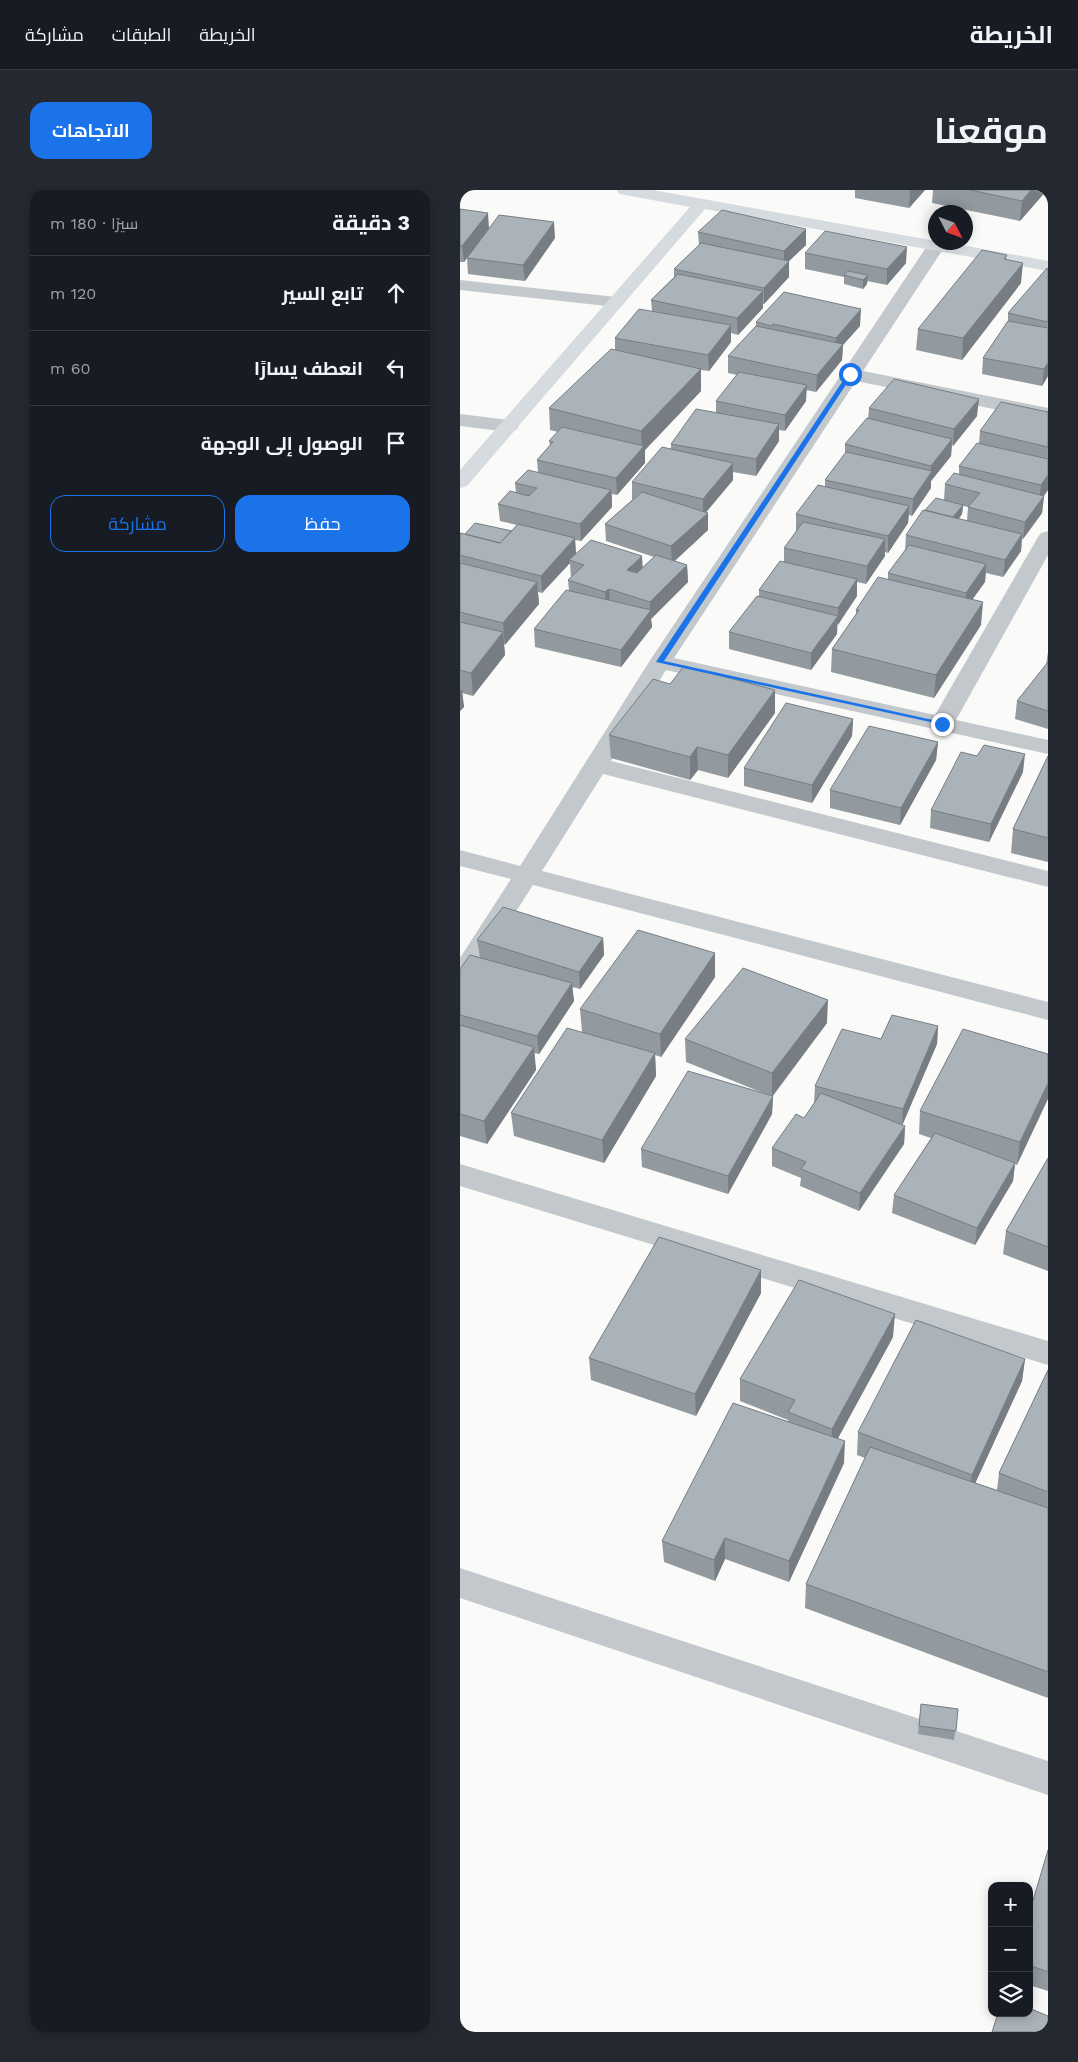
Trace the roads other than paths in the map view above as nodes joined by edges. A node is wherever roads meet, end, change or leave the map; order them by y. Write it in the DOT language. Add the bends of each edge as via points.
graph roads {
  1 [pos="626,190"];
  2 [pos="701,204"];
  3 [pos="928,245"];
  4 [pos="933,250"];
  5 [pos="958,250"];
  6 [pos="1048,266"];
  7 [pos="460,285"];
  8 [pos="616,302"];
  9 [pos="850,374"];
  10 [pos="1048,414"];
  11 [pos="460,420"];
  12 [pos="508,426"];
  13 [pos="460,482"];
  14 [pos="1048,537"];
  15 [pos="660,662"];
  16 [pos="942,724"];
  17 [pos="1048,747"];
  18 [pos="596,765"];
  19 [pos="460,858"];
  20 [pos="526,875"];
  21 [pos="1048,879"];
  22 [pos="460,979"];
  23 [pos="1048,1011"];
  24 [pos="460,1175"];
  25 [pos="1048,1353"];
  26 [pos="460,1583"];
  27 [pos="1048,1778"];
  1 -- 2 [label="street"];
  2 -- 3 [label="street"];
  2 -- 8 [label="street"];
  4 -- 9 [label="street"];
  5 -- 6 [label="street"];
  7 -- 8 [label="street"];
  8 -- 12 [label="street"];
  9 -- 10 [label="street"];
  9 -- 15 [label="street"];
  11 -- 12 [label="street"];
  12 -- 13 [label="street"];
  14 -- 16 [label="street"];
  15 -- 16 [label="street"];
  15 -- 18 [label="street"];
  16 -- 17 [label="street"];
  18 -- 20 [label="street"];
  18 -- 21 [label="street"];
  19 -- 20 [label="street"];
  20 -- 22 [label="street"];
  20 -- 23 [label="street"];
  24 -- 25 [label="street"];
  26 -- 27 [label="street"];
}
